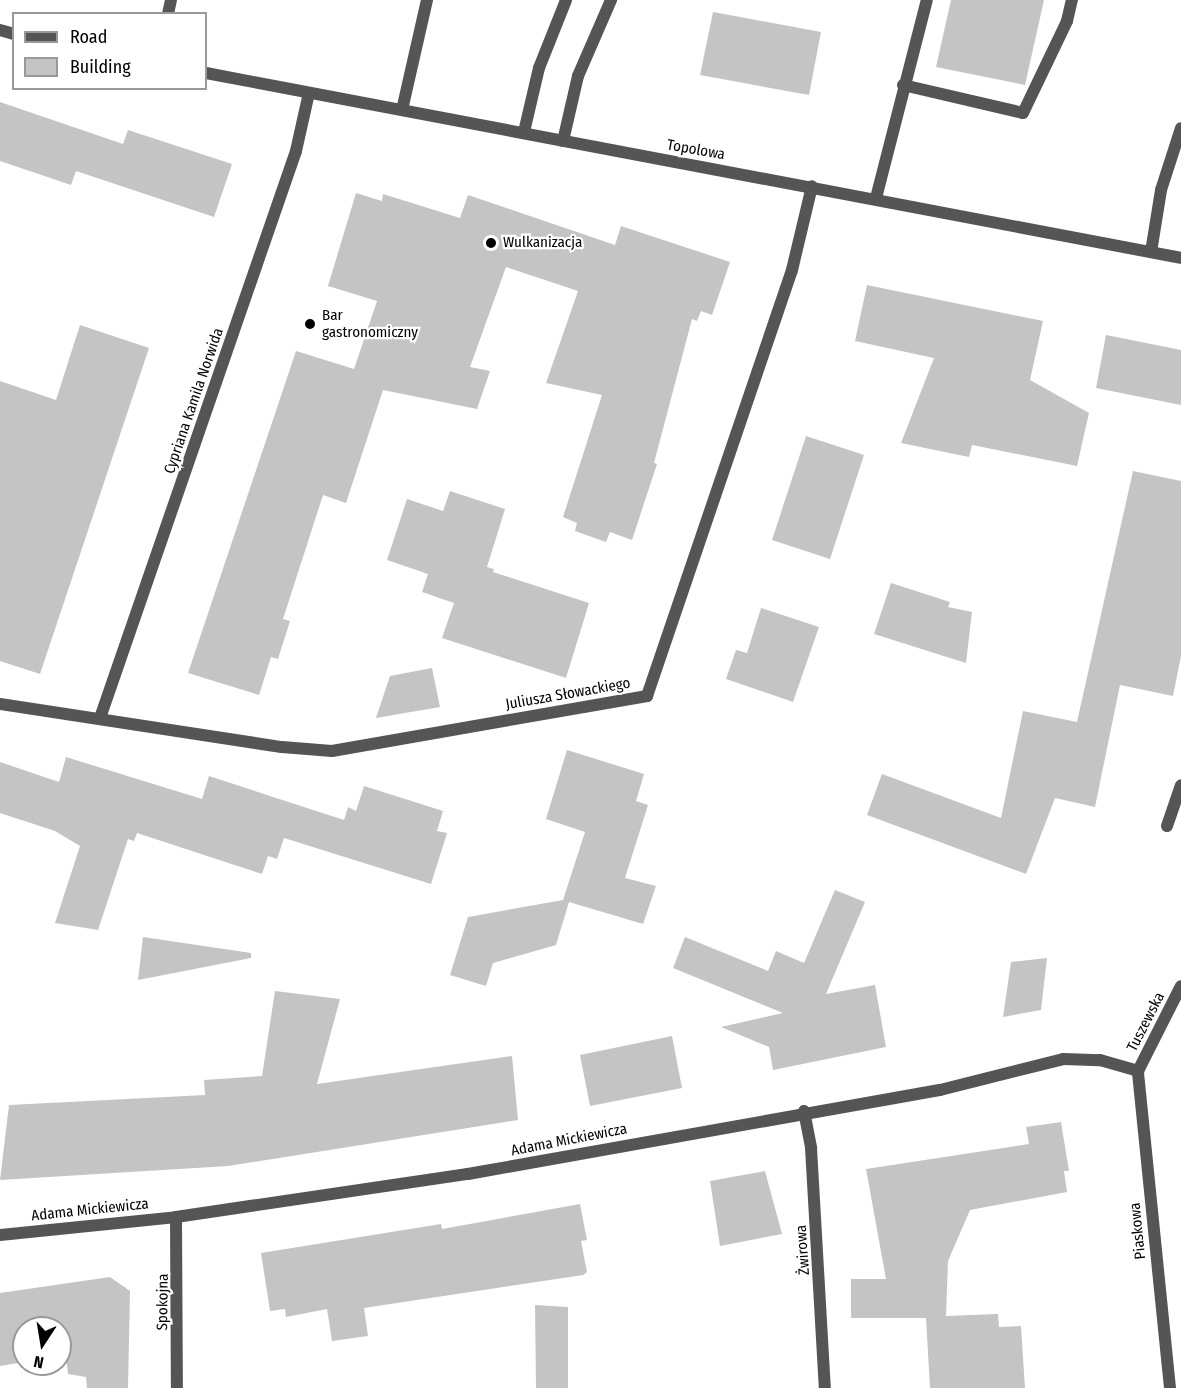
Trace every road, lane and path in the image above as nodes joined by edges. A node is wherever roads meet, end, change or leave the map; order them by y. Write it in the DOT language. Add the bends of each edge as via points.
graph roads {
  1 [pos="428,0"];
  2 [pos="566,0"];
  3 [pos="611,0"];
  4 [pos="927,0"];
  5 [pos="1072,0"];
  6 [pos="207,73"];
  7 [pos="903,85"];
  8 [pos="309,93"];
  9 [pos="402,110"];
  10 [pos="1181,128"];
  11 [pos="524,132"];
  12 [pos="562,141"];
  13 [pos="812,186"];
  14 [pos="876,198"];
  15 [pos="1151,252"];
  16 [pos="1181,258"];
  17 [pos="0,704"];
  18 [pos="100,718"];
  19 [pos="1181,784"];
  20 [pos="1167,826"];
  21 [pos="1181,986"];
  22 [pos="1138,1071"];
  23 [pos="804,1111"];
  24 [pos="176,1216"];
  25 [pos="0,1235"];
  26 [pos="177,1388"];
  27 [pos="825,1388"];
  28 [pos="1170,1388"];
  1 -- 9 [label="street"];
  2 -- 11 [label="street" via="538,68"];
  3 -- 12 [label="street" via="578,76"];
  4 -- 7 [label="street"];
  5 -- 7 [label="street" via="1067,21 1023,113"];
  6 -- 8 [label="street, Topolowa"];
  7 -- 14 [label="street"];
  8 -- 9 [label="street, Topolowa"];
  8 -- 18 [label="street, Cypriana Kamila Norwida" via="296,151"];
  9 -- 11 [label="street, Topolowa"];
  10 -- 15 [label="street" via="1161,190"];
  11 -- 12 [label="street, Topolowa"];
  12 -- 13 [label="street, Topolowa"];
  13 -- 14 [label="street, Topolowa"];
  13 -- 18 [label="street, Juliusza Słowackiego" via="792,270 647,696 332,751 282,747"];
  14 -- 15 [label="street, Topolowa"];
  15 -- 16 [label="street, Topolowa"];
  17 -- 18 [label="street, Juliusza Słowackiego"];
  19 -- 20 [label="street"];
  21 -- 22 [label="street, Tuszewska"];
  22 -- 23 [label="street, Adama Mickiewicza" via="1100,1060 1063,1059 940,1090"];
  22 -- 28 [label="street, Piaskowa"];
  23 -- 24 [label="street, Adama Mickiewicza" via="468,1174"];
  23 -- 27 [label="street, Żwirowa" via="811,1148"];
  24 -- 25 [label="street, Adama Mickiewicza"];
  24 -- 26 [label="street, Spokojna"];
}
